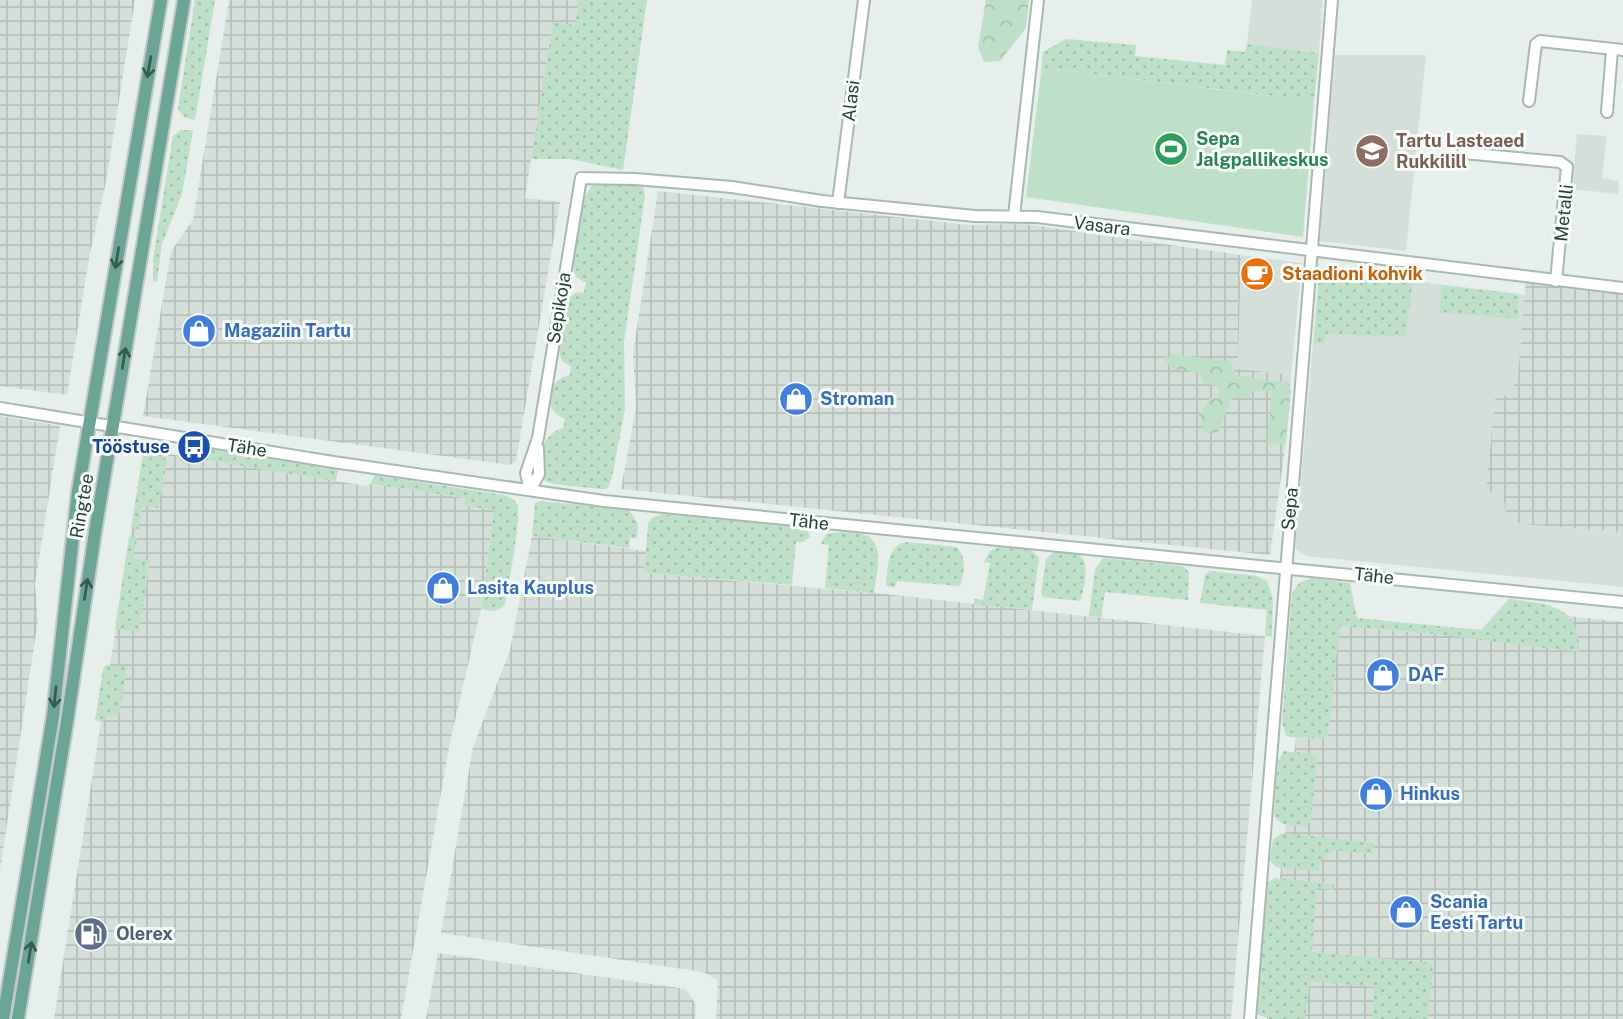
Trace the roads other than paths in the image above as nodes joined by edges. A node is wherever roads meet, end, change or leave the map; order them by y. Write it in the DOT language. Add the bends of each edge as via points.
graph roads {
  1 [pos="160,0"];
  2 [pos="184,0"];
  3 [pos="864,0"];
  4 [pos="1038,0"];
  5 [pos="1332,0"];
  6 [pos="1618,50"];
  7 [pos="1529,101"];
  8 [pos="1607,112"];
  9 [pos="1463,153"];
  10 [pos="581,178"];
  11 [pos="838,203"];
  12 [pos="1014,216"];
  13 [pos="1312,251"];
  14 [pos="1556,281"];
  15 [pos="1623,288"];
  16 [pos="0,408"];
  17 [pos="90,421"];
  18 [pos="113,425"];
  19 [pos="530,490"];
  20 [pos="1285,567"];
  21 [pos="1623,601"];
  22 [pos="3,1019"];
  23 [pos="18,1019"];
  24 [pos="1250,1019"];
  1 -- 17 [label="main road, Ringtee, one-way"];
  18 -- 2 [label="main road, Ringtee, one-way"];
  3 -- 11 [label="street, Alasi"];
  4 -- 12 [label="street"];
  5 -- 13 [label="street, Sepa"];
  6 -- 7 [label="street" via="1540,41"];
  6 -- 8 [label="street"];
  9 -- 14 [label="street, Metalli" via="1560,162 1567,167"];
  10 -- 11 [label="street, Vasara" via="732,187"];
  10 -- 19 [label="street, Sepikoja" via="538,438 526,473"];
  11 -- 12 [label="street, Vasara"];
  12 -- 13 [label="street, Vasara"];
  13 -- 14 [label="street, Vasara"];
  13 -- 20 [label="street, Sepa"];
  14 -- 15 [label="street, Vasara"];
  16 -- 17 [label="street, Tähe"];
  17 -- 18 [label="street, Tähe"];
  17 -- 22 [label="main road, Ringtee, one-way" via="53,716"];
  18 -- 19 [label="street, Tähe"];
  23 -- 18 [label="main road, Ringtee, one-way"];
  19 -- 20 [label="street, Tähe"];
  20 -- 21 [label="street, Tähe"];
  20 -- 24 [label="street, Sepa"];
}
